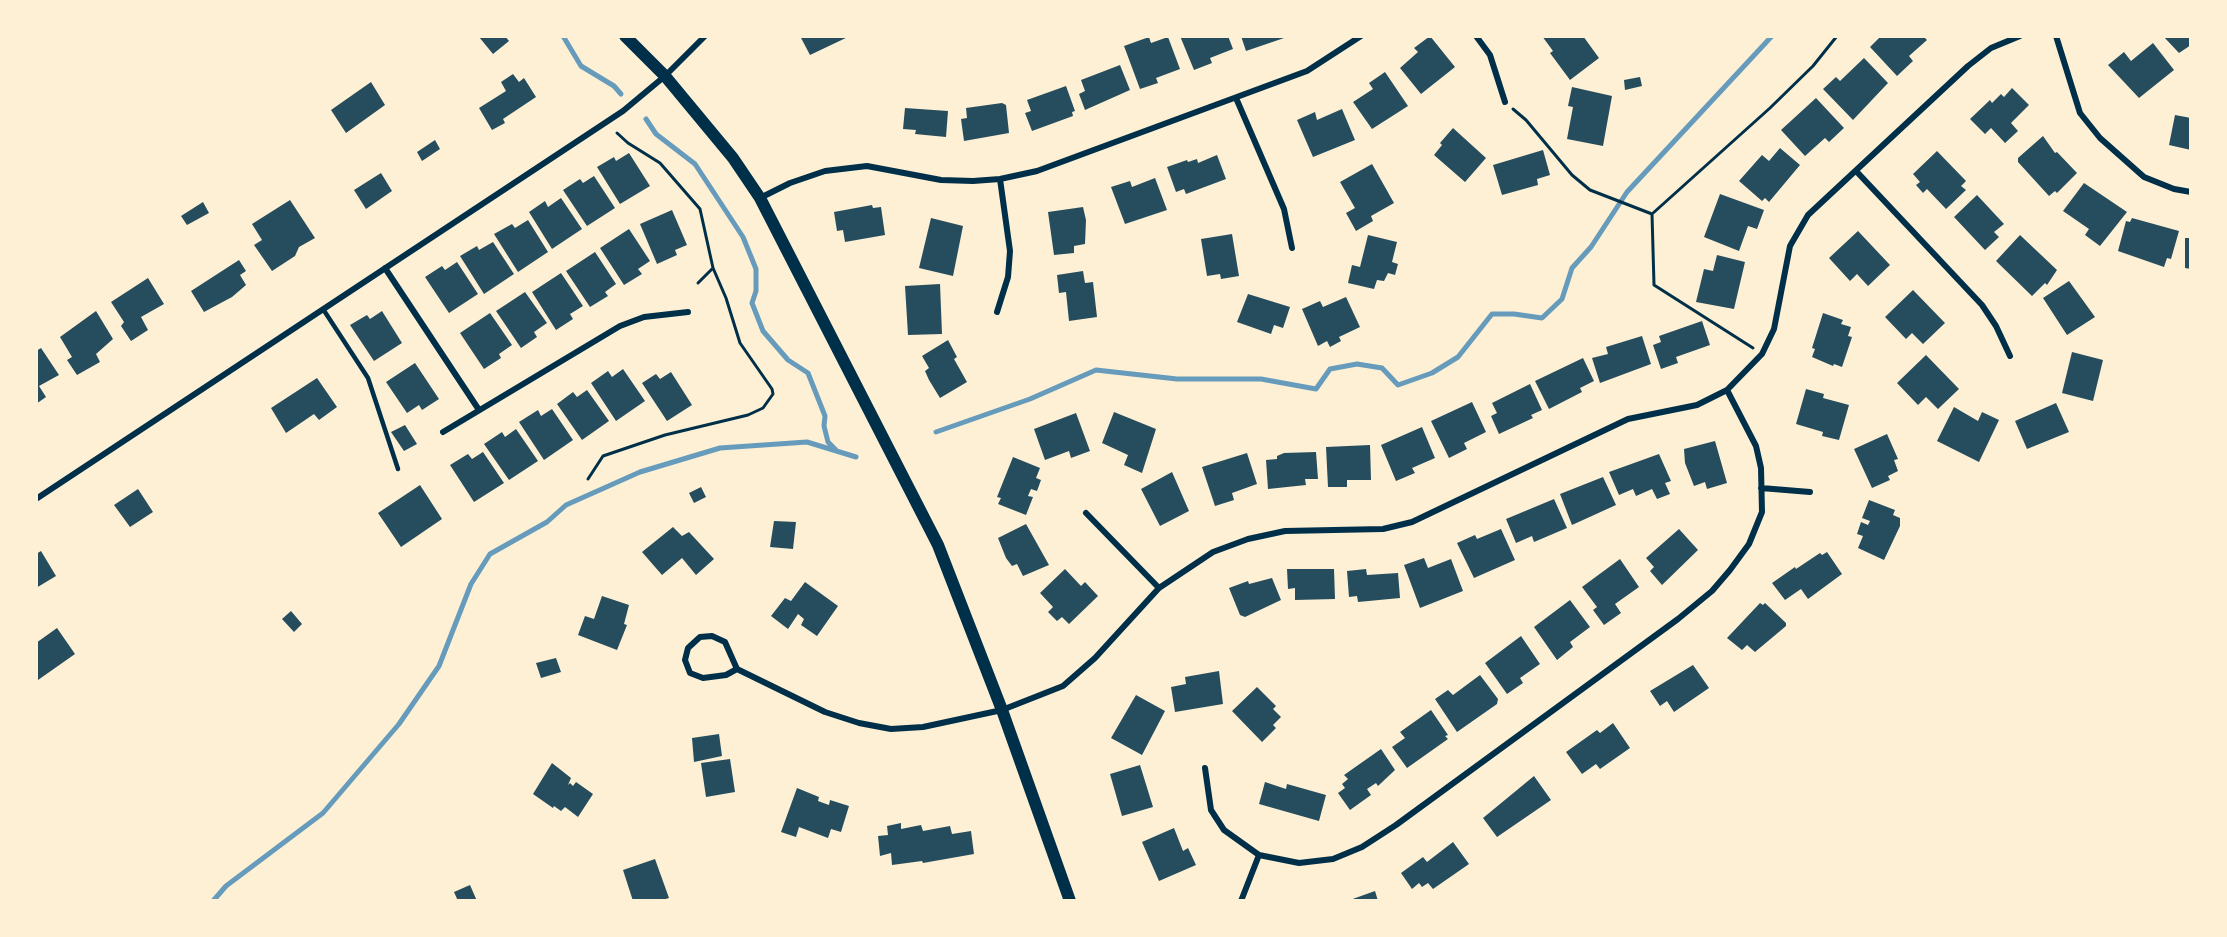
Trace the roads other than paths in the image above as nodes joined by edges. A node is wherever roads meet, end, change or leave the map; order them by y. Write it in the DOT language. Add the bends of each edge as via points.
graph roads {
  1 [pos="625,36"];
  2 [pos="705,36"];
  3 [pos="1361,36"];
  4 [pos="1476,36"];
  5 [pos="2020,36"];
  6 [pos="2056,36"];
  7 [pos="665,76"];
  8 [pos="1236,98"];
  9 [pos="1505,102"];
  10 [pos="1857,172"];
  11 [pos="1000,179"];
  12 [pos="2191,192"];
  13 [pos="760,198"];
  14 [pos="1292,248"];
  15 [pos="385,268"];
  16 [pos="323,309"];
  17 [pos="688,312"];
  18 [pos="997,312"];
  19 [pos="2010,356"];
  20 [pos="1727,390"];
  21 [pos="479,410"];
  22 [pos="443,432"];
  23 [pos="398,470"];
  24 [pos="1761,488"];
  25 [pos="1810,492"];
  26 [pos="36,499"];
  27 [pos="1086,513"];
  28 [pos="1159,588"];
  29 [pos="737,669"];
  30 [pos="1002,710"];
  31 [pos="1205,768"];
  32 [pos="1259,855"];
  33 [pos="1070,901"];
  34 [pos="1241,901"];
  1 -- 7 [label="main road"];
  2 -- 7 [label="street"];
  3 -- 8 [label="street" via="1307,71"];
  4 -- 9 [label="street" via="1490,56"];
  5 -- 10 [label="street" via="1991,48 1968,66"];
  6 -- 12 [label="street" via="2080,113 2100,138 2144,177"];
  7 -- 13 [label="main road" via="733,158"];
  7 -- 15 [label="street" via="623,111"];
  8 -- 11 [label="street" via="1037,171"];
  8 -- 14 [label="street" via="1284,209"];
  10 -- 19 [label="street" via="1982,306"];
  10 -- 20 [label="street" via="1808,215 1790,246 1774,329 1762,354"];
  11 -- 13 [label="street" via="941,180 867,166 825,171"];
  11 -- 18 [label="street" via="1010,251 1008,277"];
  13 -- 30 [label="main road" via="938,545"];
  15 -- 16 [label="street"];
  15 -- 21 [label="street"];
  16 -- 23 [label="lane" via="368,378"];
  16 -- 26 [label="street"];
  17 -- 21 [label="street" via="644,317 620,326"];
  20 -- 24 [label="street" via="1756,446"];
  20 -- 28 [label="street" via="1697,405 1628,419 1412,522 1383,529 1285,531 1248,539 1213,552"];
  21 -- 22 [label="street"];
  24 -- 25 [label="street"];
  24 -- 32 [label="street" via="1762,512 1749,544 1712,591 1406,818 1362,847 1333,859 1299,862"];
  27 -- 28 [label="street"];
  28 -- 30 [label="street" via="1095,658 1063,686"];
  29 -- 29 [label="street" via="725,642 712,636 700,637 688,648 685,660 690,673 703,678"];
  29 -- 30 [label="street" via="825,712 891,729 923,727"];
  30 -- 33 [label="main road"];
  31 -- 32 [label="street" via="1211,810 1224,830"];
  32 -- 34 [label="street"];
}
